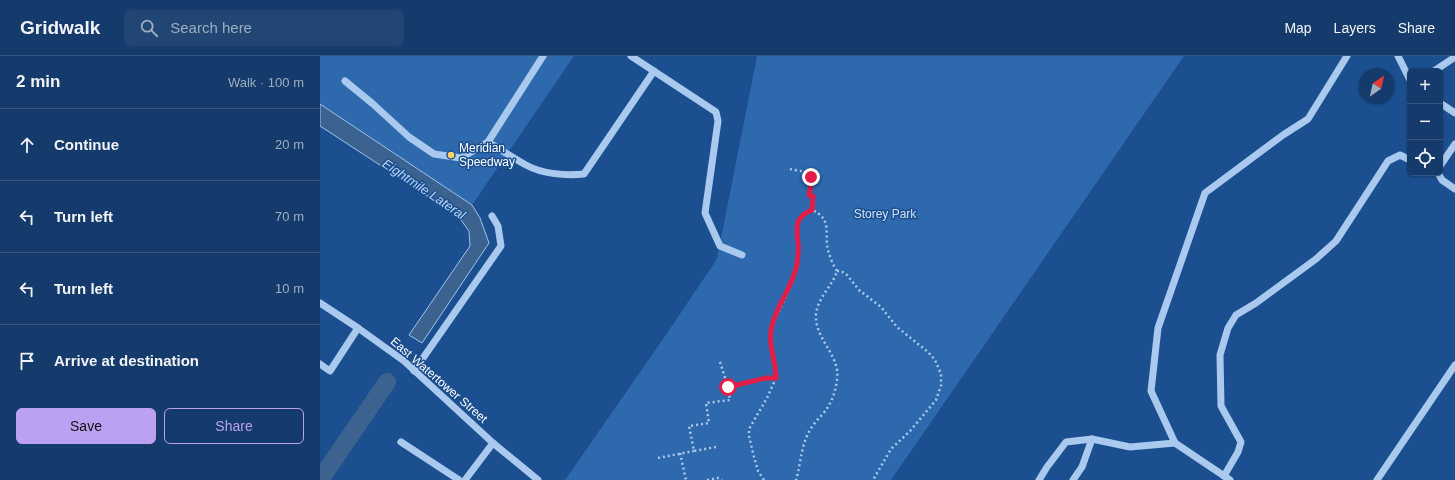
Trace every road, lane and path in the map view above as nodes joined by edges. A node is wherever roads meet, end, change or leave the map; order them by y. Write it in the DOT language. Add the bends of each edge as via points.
graph roads {
  1 [pos="543,56"];
  2 [pos="632,56"];
  3 [pos="1348,56"];
  4 [pos="1398,56"];
  5 [pos="1455,57"];
  6 [pos="1438,68"];
  7 [pos="654,71"];
  8 [pos="1407,74"];
  9 [pos="345,81"];
  10 [pos="1442,104"];
  11 [pos="1455,113"];
  12 [pos="488,142"];
  13 [pos="1455,144"];
  14 [pos="1407,158"];
  15 [pos="1443,162"];
  16 [pos="790,169"];
  17 [pos="1440,176"];
  18 [pos="1455,189"];
  19 [pos="812,210"];
  20 [pos="492,216"];
  21 [pos="742,255"];
  22 [pos="837,271"];
  23 [pos="320,303"];
  24 [pos="358,328"];
  25 [pos="720,362"];
  26 [pos="320,364"];
  27 [pos="1455,365"];
  28 [pos="414,371"];
  29 [pos="776,378"];
  30 [pos="728,387"];
  31 [pos="1092,439"];
  32 [pos="401,442"];
  33 [pos="493,443"];
  34 [pos="1175,443"];
  35 [pos="716,447"];
  36 [pos="694,451"];
  37 [pos="680,453"];
  38 [pos="658,458"];
  39 [pos="1227,478"];
  40 [pos="459,480"];
  41 [pos="465,480"];
  42 [pos="538,480"];
  43 [pos="686,480"];
  44 [pos="707,480"];
  45 [pos="722,480"];
  46 [pos="764,480"];
  47 [pos="796,480"];
  48 [pos="873,480"];
  49 [pos="1039,480"];
  50 [pos="1073,480"];
  51 [pos="1378,480"];
  1 -- 12 [label="street"];
  2 -- 7 [label="street"];
  3 -- 34 [label="street" via="1308,119 1205,193 1158,328 1151,392"];
  4 -- 8 [label="street"];
  5 -- 6 [label="street"];
  7 -- 12 [label="street" via="584,174 571,176 527,166"];
  7 -- 21 [label="street" via="716,112 718,121 705,213 720,246"];
  9 -- 12 [label="street" via="409,137 434,154 461,158"];
  10 -- 11 [label="street"];
  13 -- 15 [label="street"];
  14 -- 39 [label="street" via="1400,155 1388,161 1336,241 1298,272 1236,315 1228,328 1220,355 1221,406 1241,442"];
  16 -- 19 [label="path" via="805,172 811,177 809,195 813,196"];
  17 -- 18 [label="street"];
  19 -- 22 [label="path" via="818,212 826,225 828,251"];
  19 -- 29 [label="path" via="806,212 797,225 798,253 793,281 772,326 770,341"];
  20 -- 28 [label="street" via="498,226 501,246"];
  22 -- 47 [label="path" via="823,295 816,315 819,333 836,363 838,377 830,404 810,430 803,446"];
  22 -- 48 [label="path" via="847,275 859,290 881,307 897,327 928,352 941,374 942,386 936,400 891,449"];
  23 -- 24 [label="street, East Watertower Street"];
  24 -- 26 [label="street" via="330,371"];
  24 -- 28 [label="street, East Watertower Street"];
  25 -- 30 [label="path"];
  27 -- 51 [label="street"];
  28 -- 33 [label="street, East Watertower Street"];
  29 -- 30 [label="path"];
  29 -- 46 [label="path" via="749,429 754,458"];
  30 -- 36 [label="path" via="730,400 706,403 709,423 689,426"];
  31 -- 34 [label="street" via="1130,447"];
  31 -- 49 [label="street" via="1066,442"];
  31 -- 50 [label="street" via="1082,467"];
  32 -- 40 [label="street"];
  33 -- 41 [label="street"];
  33 -- 42 [label="street, East Watertower Street"];
  34 -- 39 [label="street"];
  35 -- 36 [label="path"];
  36 -- 37 [label="path"];
  37 -- 38 [label="path"];
  37 -- 43 [label="path"];
  44 -- 45 [label="path"];
}
